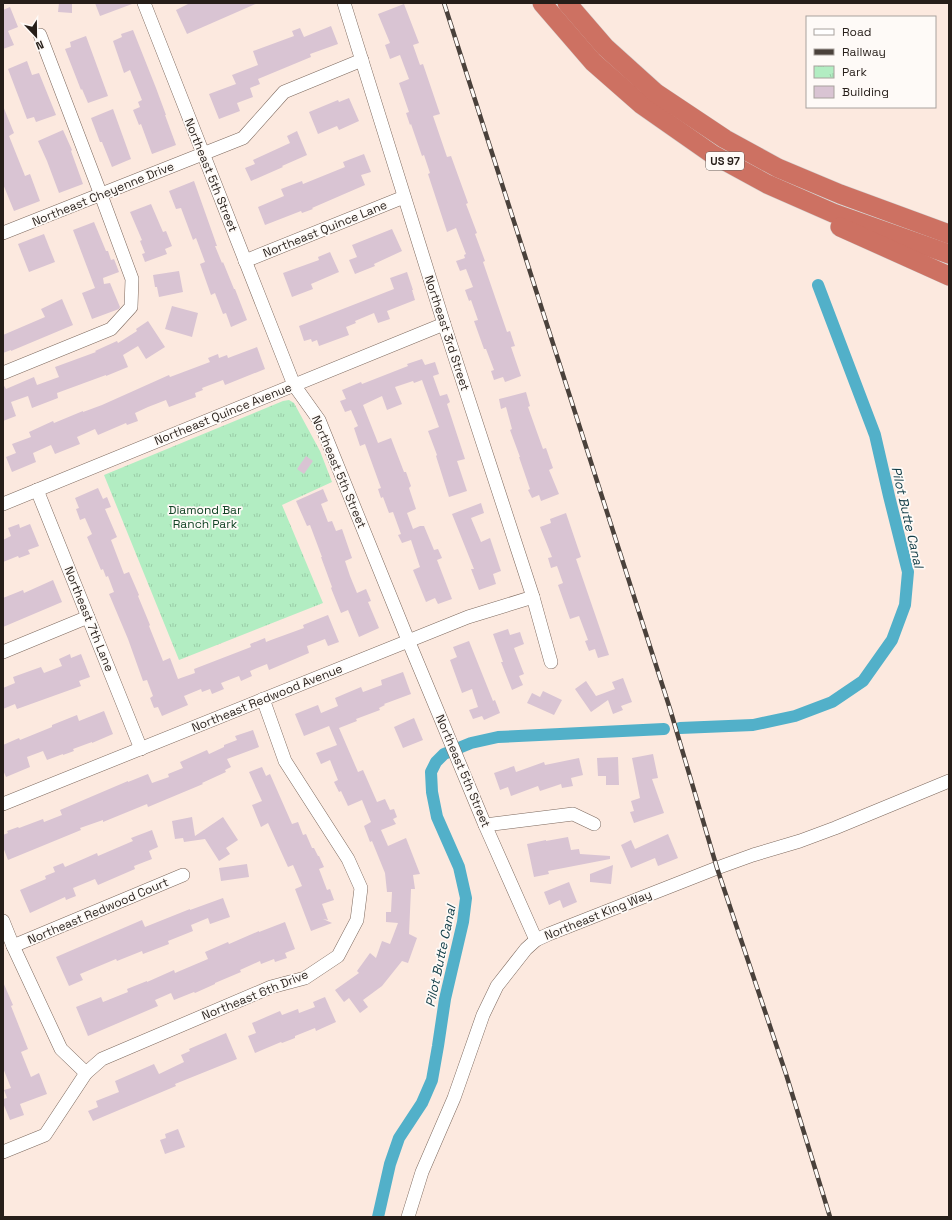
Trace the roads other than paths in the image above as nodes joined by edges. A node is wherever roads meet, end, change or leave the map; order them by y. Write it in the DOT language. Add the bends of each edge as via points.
graph roads {
  1 [pos="144,3"];
  2 [pos="344,3"];
  3 [pos="542,3"];
  4 [pos="567,3"];
  5 [pos="40,35"];
  6 [pos="362,60"];
  7 [pos="203,154"];
  8 [pos="767,184"];
  9 [pos="101,195"];
  10 [pos="404,197"];
  11 [pos="896,215"];
  12 [pos="949,228"];
  13 [pos="4,231"];
  14 [pos="949,234"];
  15 [pos="949,254"];
  16 [pos="245,261"];
  17 [pos="949,276"];
  18 [pos="444,324"];
  19 [pos="3,372"];
  20 [pos="294,385"];
  21 [pos="37,490"];
  22 [pos="3,504"];
  23 [pos="533,597"];
  24 [pos="88,617"];
  25 [pos="408,640"];
  26 [pos="3,652"];
  27 [pos="551,662"];
  28 [pos="263,699"];
  29 [pos="141,749"];
  30 [pos="949,781"];
  31 [pos="3,804"];
  32 [pos="594,824"];
  33 [pos="485,825"];
  34 [pos="183,875"];
  35 [pos="3,921"];
  36 [pos="536,940"];
  37 [pos="13,946"];
  38 [pos="86,1073"];
  39 [pos="3,1152"];
  40 [pos="408,1217"];
  1 -- 7 [label="street, Northeast 5th Street"];
  2 -- 6 [label="street, Northeast 3rd Street"];
  3 -- 8 [label="highway, US 97" via="593,62 642,105 712,154"];
  4 -- 11 [label="highway, US 97" via="605,47 656,92 725,139 778,168"];
  5 -- 9 [label="street"];
  6 -- 7 [label="street, Northeast Cheyenne Drive" via="284,92 243,138"];
  6 -- 10 [label="street, Northeast 3rd Street"];
  7 -- 9 [label="street, Northeast Cheyenne Drive"];
  7 -- 16 [label="street, Northeast 5th Street"];
  8 -- 15 [label="highway, US 97" via="833,212"];
  8 -- 17 [label="highway" via="828,221"];
  9 -- 13 [label="street, Northeast Cheyenne Drive"];
  9 -- 19 [label="street" via="132,279 131,307 111,329"];
  10 -- 16 [label="street, Northeast Quince Lane"];
  10 -- 18 [label="street, Northeast 3rd Street"];
  11 -- 12 [label="highway"];
  11 -- 14 [label="highway, US 97"];
  16 -- 20 [label="street, Northeast 5th Street"];
  18 -- 20 [label="street, Northeast Quince Avenue"];
  18 -- 23 [label="street, Northeast 3rd Street"];
  20 -- 21 [label="street, Northeast Quince Avenue"];
  20 -- 25 [label="street, Northeast 5th Street" via="319,420"];
  21 -- 22 [label="street, Northeast Quince Avenue"];
  21 -- 24 [label="street, Northeast 7th Lane"];
  23 -- 25 [label="street, Northeast Redwood Avenue" via="468,616"];
  23 -- 27 [label="street, Northeast 3rd Street"];
  24 -- 26 [label="street"];
  24 -- 29 [label="street, Northeast 7th Lane"];
  25 -- 28 [label="street, Northeast Redwood Avenue"];
  25 -- 33 [label="street, Northeast 5th Street"];
  28 -- 29 [label="street, Northeast Redwood Avenue"];
  28 -- 38 [label="street, Northeast 6th Drive" via="285,760 348,859 361,888 358,920 338,956 305,978 271,987 102,1059"];
  29 -- 31 [label="street, Northeast Redwood Avenue"];
  30 -- 36 [label="street, Northeast King Way" via="835,828 717,868"];
  32 -- 33 [label="street" via="573,814"];
  33 -- 36 [label="street, Northeast 5th Street"];
  34 -- 37 [label="street, Northeast Redwood Court"];
  35 -- 37 [label="street"];
  36 -- 40 [label="street, Northeast King Way" via="497,986 483,1015 454,1098 422,1172"];
  37 -- 38 [label="street" via="61,1049"];
  38 -- 39 [label="street, Northeast 6th Drive" via="45,1135"];
}
